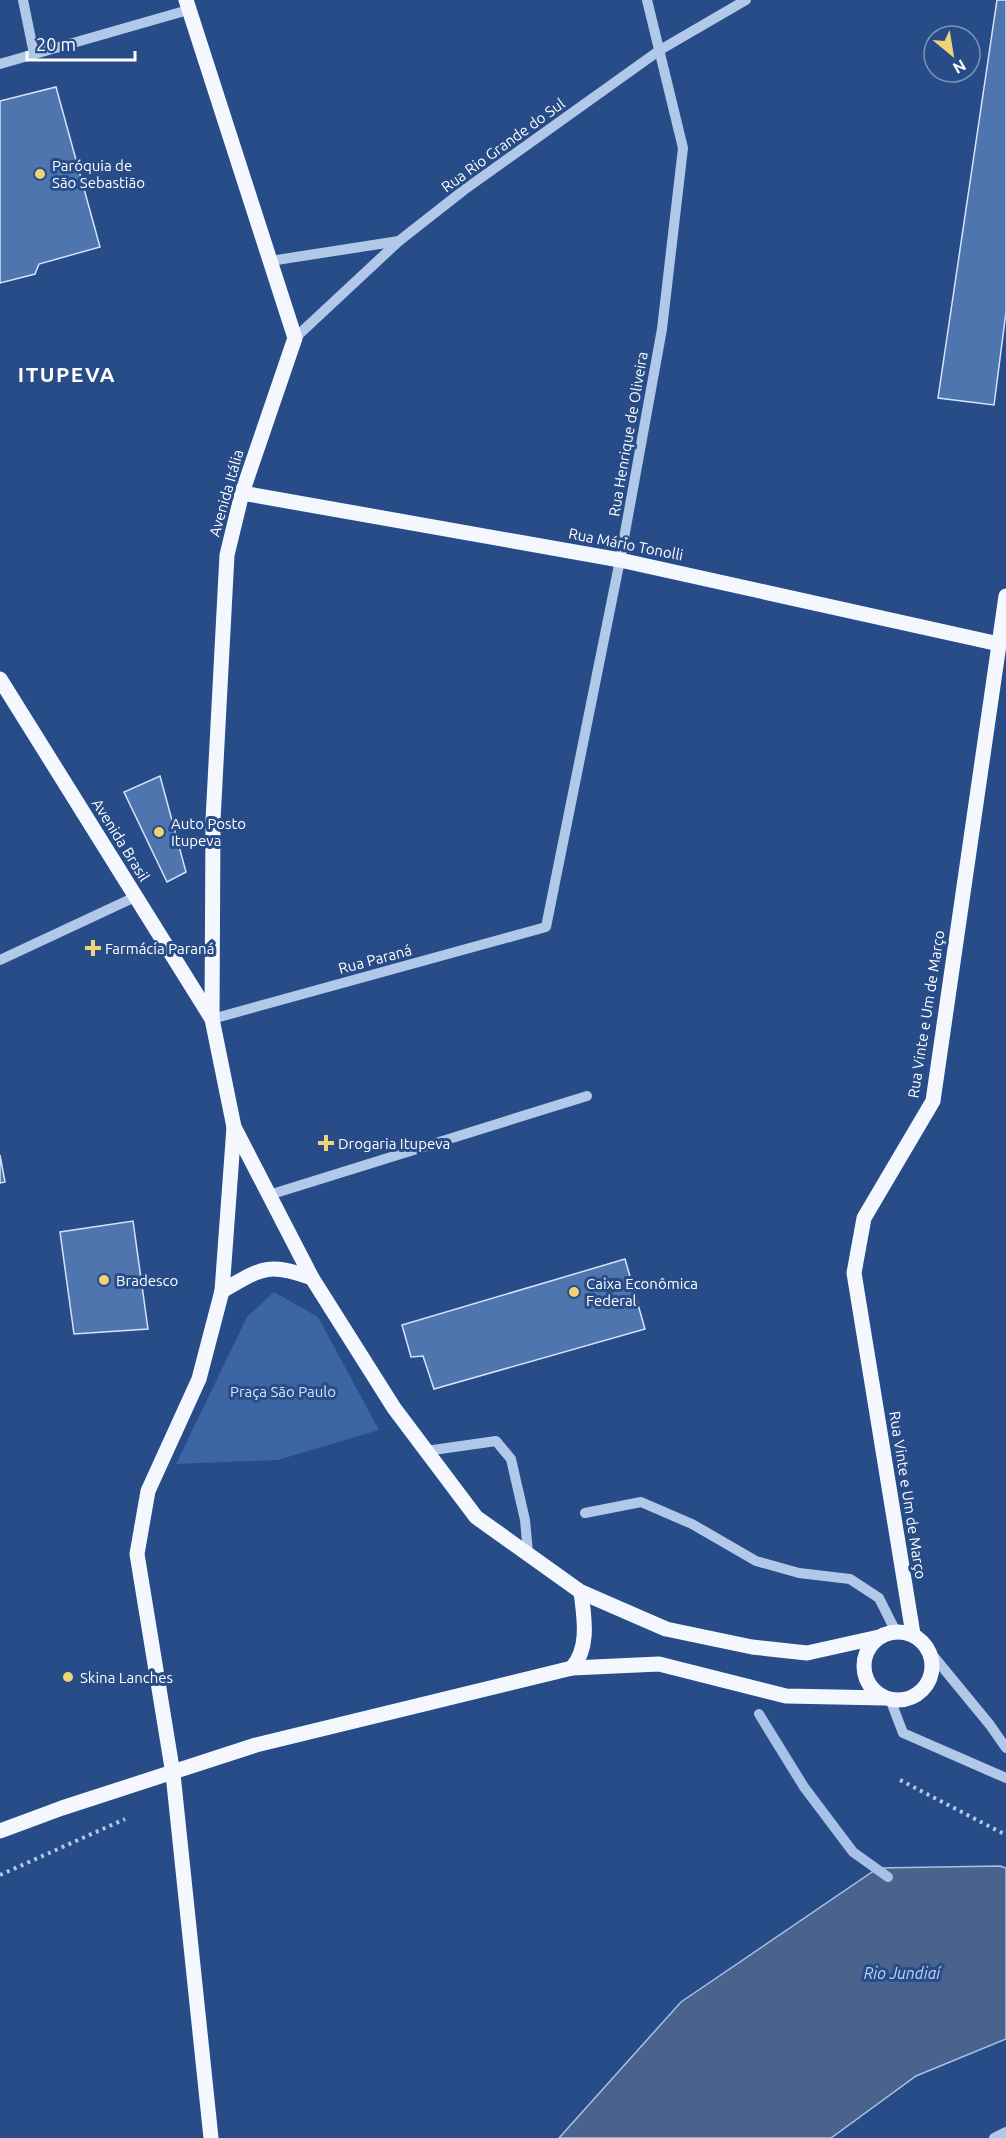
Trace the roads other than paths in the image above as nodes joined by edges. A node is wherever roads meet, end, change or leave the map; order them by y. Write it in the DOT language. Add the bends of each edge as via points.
graph roads {
  1 [pos="23,0"];
  2 [pos="647,0"];
  3 [pos="746,0"];
  4 [pos="187,5"];
  5 [pos="660,50"];
  6 [pos="34,54"];
  7 [pos="0,64"];
  8 [pos="399,241"];
  9 [pos="270,261"];
  10 [pos="295,338"];
  11 [pos="242,493"];
  12 [pos="620,560"];
  13 [pos="1006,596"];
  14 [pos="999,644"];
  15 [pos="0,679"];
  16 [pos="135,897"];
  17 [pos="546,927"];
  18 [pos="0,960"];
  19 [pos="212,1019"];
  20 [pos="587,1096"];
  21 [pos="234,1127"];
  22 [pos="269,1195"];
  23 [pos="312,1278"];
  24 [pos="222,1291"];
  25 [pos="426,1451"];
  26 [pos="585,1513"];
  27 [pos="528,1553"];
  28 [pos="581,1592"];
  29 [pos="896,1632"];
  30 [pos="913,1634"];
  31 [pos="879,1637"];
  32 [pos="930,1652"];
  33 [pos="572,1668"];
  34 [pos="888,1699"];
  35 [pos="1006,1748"];
  36 [pos="173,1774"];
  37 [pos="1006,1778"];
  38 [pos="0,1831"];
  39 [pos="1006,2132"];
  40 [pos="211,2138"];
  41 [pos="994,2138"];
  1 -- 6 [label="street"];
  2 -- 5 [label="street, Rua Henrique de Oliveira"];
  3 -- 5 [label="street, Rua Rio Grande do Sul"];
  4 -- 6 [label="street"];
  4 -- 9 [label="main road"];
  5 -- 8 [label="street, Rua Rio Grande do Sul"];
  5 -- 12 [label="street, Rua Henrique de Oliveira" via="683,148 662,328"];
  6 -- 7 [label="street"];
  8 -- 9 [label="street"];
  8 -- 10 [label="street, Rua Rio Grande do Sul"];
  9 -- 10 [label="main road"];
  10 -- 11 [label="main road, Avenida Itália"];
  11 -- 12 [label="main road, Rua Mário Tonolli"];
  11 -- 19 [label="main road, Avenida Itália" via="227,555 213,820"];
  12 -- 14 [label="main road, Rua Mário Tonolli"];
  12 -- 17 [label="street, Rua Henrique de Oliveira"];
  13 -- 14 [label="main road, Rua Vinte e Um de Março"];
  14 -- 30 [label="main road, Rua Vinte e Um de Março" via="933,1101 864,1218 854,1273"];
  15 -- 16 [label="main road, Avenida Brasil"];
  16 -- 18 [label="street"];
  16 -- 19 [label="main road, Avenida Brasil"];
  17 -- 19 [label="street, Rua Paraná"];
  19 -- 21 [label="main road"];
  20 -- 22 [label="street"];
  21 -- 22 [label="main road"];
  21 -- 24 [label="main road"];
  22 -- 23 [label="main road"];
  23 -- 24 [label="main road" via="283,1268 256,1272"];
  23 -- 25 [label="main road" via="394,1408"];
  24 -- 36 [label="main road" via="200,1379 148,1491 137,1554"];
  25 -- 27 [label="main road" via="476,1517"];
  25 -- 27 [label="street" via="496,1441 511,1459"];
  26 -- 29 [label="street" via="641,1502 692,1524 756,1561 800,1573 850,1579 879,1598"];
  27 -- 28 [label="main road"];
  28 -- 31 [label="main road" via="666,1629 752,1647 807,1653"];
  28 -- 33 [label="main road" via="586,1629 579,1660"];
  29 -- 30 [label="main road"];
  29 -- 31 [label="main road"];
  30 -- 32 [label="main road"];
  31 -- 34 [label="main road" via="869,1648 865,1676 873,1689"];
  32 -- 34 [label="main road" via="932,1670 925,1688 909,1698"];
  32 -- 35 [label="street"];
  33 -- 34 [label="main road" via="658,1664 786,1696"];
  33 -- 36 [label="main road" via="256,1745"];
  34 -- 37 [label="street" via="903,1733"];
  36 -- 38 [label="main road"];
  36 -- 40 [label="main road"];
  39 -- 41 [label="street"];
}
